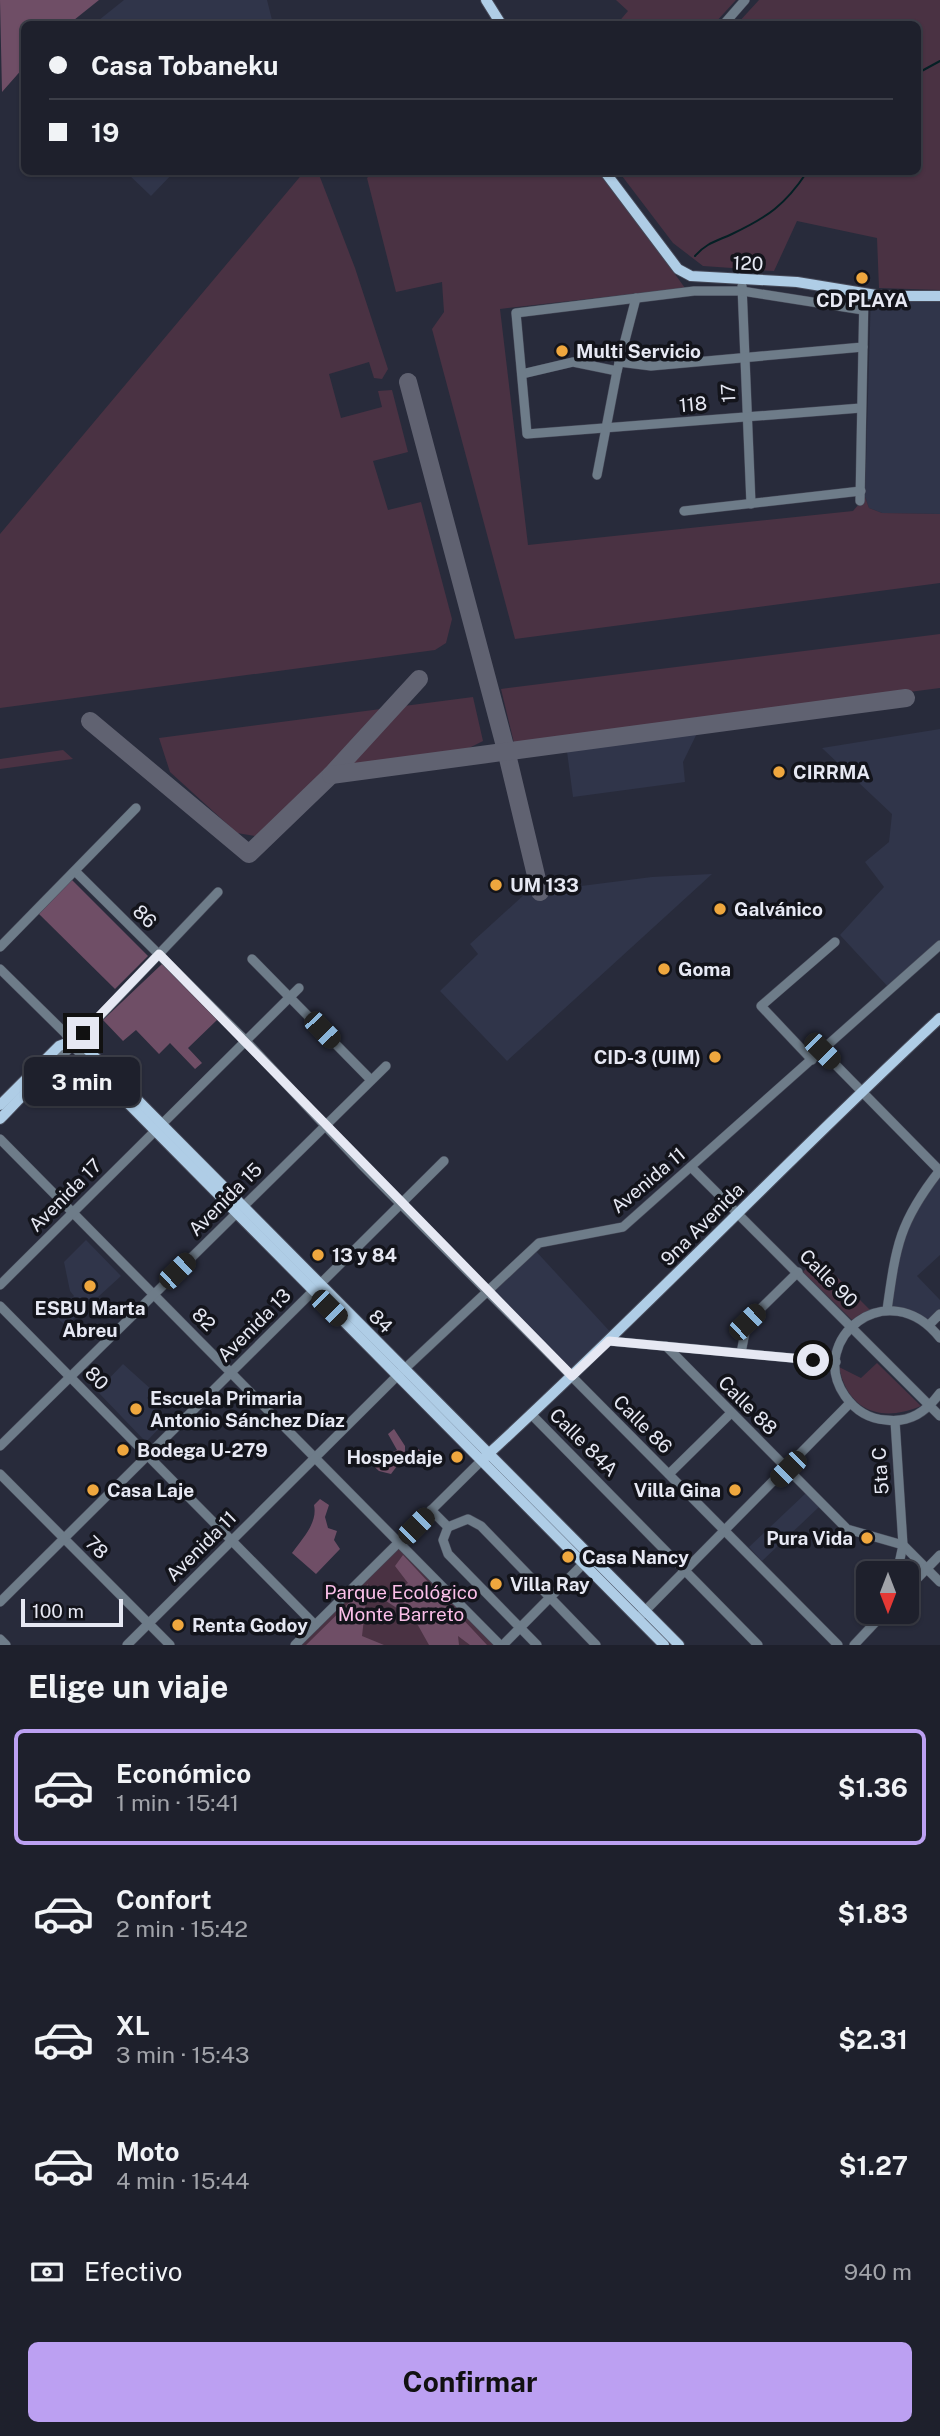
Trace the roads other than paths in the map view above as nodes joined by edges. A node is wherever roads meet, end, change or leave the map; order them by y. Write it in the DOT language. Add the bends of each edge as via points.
graph roads {
  1 [pos="486,0"];
  2 [pos="745,0"];
  3 [pos="499,21"];
  4 [pos="727,21"];
  5 [pos="607,175"];
  6 [pos="742,285"];
  7 [pos="864,293"];
  8 [pos="940,296"];
  9 [pos="636,298"];
  10 [pos="863,310"];
  11 [pos="863,347"];
  12 [pos="743,357"];
  13 [pos="618,366"];
  14 [pos="522,374"];
  15 [pos="861,408"];
  16 [pos="747,417"];
  17 [pos="604,429"];
  18 [pos="597,475"];
  19 [pos="861,491"];
  20 [pos="860,501"];
  21 [pos="751,504"];
  22 [pos="684,511"];
  23 [pos="136,808"];
  24 [pos="75,872"];
  25 [pos="218,892"];
  26 [pos="835,942"];
  27 [pos="940,945"];
  28 [pos="0,947"];
  29 [pos="159,954"];
  30 [pos="252,959"];
  31 [pos="0,963"];
  32 [pos="0,969"];
  33 [pos="299,988"];
  34 [pos="289,997"];
  35 [pos="940,1018"];
  36 [pos="245,1040"];
  37 [pos="73,1042"];
  38 [pos="822,1051"];
  39 [pos="811,1060"];
  40 [pos="386,1066"];
  41 [pos="43,1076"];
  42 [pos="371,1080"];
  43 [pos="107,1082"];
  44 [pos="862,1091"];
  45 [pos="0,1105"];
  46 [pos="0,1119"];
  47 [pos="324,1124"];
  48 [pos="158,1126"];
  49 [pos="0,1139"];
  50 [pos="444,1161"];
  51 [pos="691,1167"];
  52 [pos="940,1170"];
  53 [pos="400,1203"];
  54 [pos="240,1209"];
  55 [pos="73,1211"];
  56 [pos="738,1213"];
  57 [pos="798,1272"];
  58 [pos="0,1284"];
  59 [pos="316,1287"];
  60 [pos="486,1290"];
  61 [pos="153,1294"];
  62 [pos="0,1306"];
  63 [pos="887,1310"];
  64 [pos="940,1314"];
  65 [pos="929,1325"];
  66 [pos="852,1326"];
  67 [pos="940,1338"];
  68 [pos="609,1341"];
  69 [pos="666,1346"];
  70 [pos="741,1353"];
  71 [pos="836,1362"];
  72 [pos="232,1372"];
  73 [pos="401,1373"];
  74 [pos="572,1376"];
  75 [pos="70,1377"];
  76 [pos="940,1393"];
  77 [pos="850,1403"];
  78 [pos="931,1406"];
  79 [pos="731,1413"];
  80 [pos="531,1415"];
  81 [pos="940,1416"];
  82 [pos="895,1421"];
  83 [pos="0,1446"];
  84 [pos="147,1455"];
  85 [pos="316,1457"];
  86 [pos="485,1458"];
  87 [pos="788,1469"];
  88 [pos="0,1474"];
  89 [pos="669,1474"];
  90 [pos="432,1510"];
  91 [pos="448,1527"];
  92 [pos="725,1532"];
  93 [pos="65,1539"];
  94 [pos="232,1540"];
  95 [pos="401,1541"];
  96 [pos="903,1545"];
  97 [pos="940,1555"];
  98 [pos="900,1561"];
  99 [pos="583,1564"];
  100 [pos="927,1569"];
  101 [pos="686,1570"];
  102 [pos="919,1577"];
  103 [pos="940,1582"];
  104 [pos="551,1598"];
  105 [pos="0,1602"];
  106 [pos="641,1615"];
  107 [pos="149,1623"];
  108 [pos="874,1624"];
  109 [pos="315,1625"];
  110 [pos="520,1628"];
  111 [pos="0,1639"];
  112 [pos="6,1645"];
  113 [pos="127,1645"];
  114 [pos="170,1645"];
  115 [pos="295,1645"];
  116 [pos="502,1645"];
  117 [pos="537,1645"];
  118 [pos="596,1645"];
  119 [pos="664,1645"];
  120 [pos="678,1645"];
  121 [pos="758,1645"];
  122 [pos="838,1645"];
  123 [pos="854,1645"];
  1 -- 3 [label="main road"];
  2 -- 4 [label="street"];
  5 -- 6 [label="main road, 120" via="678,269 691,276"];
  6 -- 7 [label="main road, 120" via="797,282"];
  6 -- 9 [label="street, 120"];
  6 -- 10 [label="street, 120"];
  6 -- 12 [label="street, 17"];
  7 -- 8 [label="main road, 120"];
  7 -- 10 [label="street"];
  9 -- 13 [label="street"];
  9 -- 14 [label="street, 120" via="516,313"];
  10 -- 11 [label="street"];
  11 -- 12 [label="street"];
  11 -- 15 [label="street"];
  12 -- 13 [label="street"];
  12 -- 16 [label="street, 17"];
  13 -- 14 [label="street" via="573,362"];
  13 -- 17 [label="street"];
  14 -- 17 [label="street, 118" via="527,434"];
  15 -- 16 [label="street, 118"];
  15 -- 19 [label="street"];
  16 -- 17 [label="street, 118"];
  16 -- 21 [label="street, 17"];
  17 -- 18 [label="street"];
  19 -- 20 [label="street"];
  19 -- 21 [label="street"];
  21 -- 22 [label="street"];
  23 -- 24 [label="street"];
  24 -- 28 [label="street"];
  24 -- 29 [label="street, 86"];
  25 -- 29 [label="street"];
  26 -- 39 [label="street" via="761,1006"];
  27 -- 38 [label="street, Avenida 11"];
  29 -- 36 [label="street, 86"];
  29 -- 37 [label="street"];
  30 -- 34 [label="street"];
  31 -- 37 [label="street, 84"];
  32 -- 37 [label="street, 84"];
  33 -- 34 [label="street"];
  34 -- 36 [label="street, Avenida 17"];
  34 -- 42 [label="street"];
  35 -- 44 [label="main road, 9na Avenida"];
  36 -- 47 [label="street, 86"];
  36 -- 48 [label="street, Avenida 17"];
  37 -- 41 [label="street"];
  37 -- 43 [label="street"];
  37 -- 45 [label="main road" via="59,1046"];
  37 -- 48 [label="main road, 84"];
  38 -- 39 [label="street, Avenida 11"];
  38 -- 44 [label="street"];
  39 -- 51 [label="street, Avenida 11"];
  40 -- 42 [label="street, Avenida 15"];
  41 -- 43 [label="main road" via="75,1071"];
  41 -- 46 [label="main road"];
  42 -- 47 [label="street, Avenida 15"];
  43 -- 48 [label="main road, 84"];
  44 -- 52 [label="street"];
  44 -- 56 [label="main road, 9na Avenida"];
  47 -- 53 [label="street, 86"];
  47 -- 54 [label="street, Avenida 15"];
  48 -- 54 [label="main road, 84"];
  48 -- 55 [label="street, Avenida 17"];
  49 -- 55 [label="street, 82"];
  50 -- 53 [label="street, Avenida 13"];
  51 -- 56 [label="street, Calle 90"];
  51 -- 60 [label="street, Avenida 11" via="623,1227 539,1243"];
  52 -- 63 [label="street" via="907,1218 896,1244"];
  53 -- 59 [label="street, Avenida 13"];
  53 -- 60 [label="street, 86"];
  54 -- 59 [label="main road, 84"];
  54 -- 61 [label="street, Avenida 15"];
  55 -- 58 [label="street, Avenida 17"];
  55 -- 61 [label="street, 82"];
  56 -- 57 [label="street, Calle 90"];
  56 -- 68 [label="main road, 9na Avenida"];
  57 -- 66 [label="street, Calle 90"];
  57 -- 70 [label="street" via="747,1322"];
  59 -- 72 [label="street, Avenida 13"];
  59 -- 73 [label="main road, 84"];
  60 -- 73 [label="street, Avenida 11"];
  60 -- 74 [label="street, 86"];
  61 -- 72 [label="street, 82"];
  61 -- 75 [label="street, Avenida 15"];
  62 -- 75 [label="street, 80"];
  63 -- 65 [label="street" via="902,1311"];
  63 -- 66 [label="street"];
  64 -- 65 [label="street"];
  65 -- 67 [label="street"];
  66 -- 71 [label="street"];
  66 -- 78 [label="street, Calle 90"];
  68 -- 69 [label="street"];
  68 -- 74 [label="main road, 9na Avenida"];
  69 -- 70 [label="street"];
  69 -- 79 [label="street, Calle 88"];
  70 -- 71 [label="street"];
  71 -- 77 [label="street" via="836,1377"];
  72 -- 84 [label="street, Avenida 13"];
  72 -- 85 [label="street, 82"];
  73 -- 85 [label="street, Avenida 11"];
  73 -- 86 [label="main road, 84"];
  74 -- 80 [label="main road, 9na Avenida"];
  74 -- 89 [label="street, Calle 86"];
  75 -- 83 [label="street, Avenida 15"];
  75 -- 84 [label="street, 80"];
  76 -- 78 [label="street"];
  77 -- 82 [label="street" via="871,1417"];
  77 -- 87 [label="street"];
  78 -- 81 [label="street, Calle 90"];
  78 -- 82 [label="street, 5ta C"];
  79 -- 87 [label="street, Calle 88"];
  79 -- 89 [label="street"];
  80 -- 86 [label="main road, 9na Avenida"];
  80 -- 101 [label="street, Calle 84A"];
  82 -- 96 [label="street, 5ta C"];
  84 -- 93 [label="street, Avenida 13"];
  84 -- 94 [label="street, 80"];
  85 -- 94 [label="street, Avenida 11"];
  85 -- 95 [label="street, 82"];
  86 -- 90 [label="street"];
  86 -- 99 [label="main road, 84"];
  86 -- 106 [label="main road, 84"];
  87 -- 92 [label="street"];
  87 -- 96 [label="street, Calle 88" via="847,1529"];
  88 -- 93 [label="street, 78"];
  89 -- 92 [label="street, Calle 86"];
  90 -- 91 [label="street"];
  90 -- 95 [label="street"];
  91 -- 104 [label="street" via="461,1520 481,1526"];
  91 -- 110 [label="street" via="443,1540 448,1554"];
  92 -- 101 [label="street"];
  92 -- 122 [label="street, Calle 86"];
  93 -- 105 [label="street, Avenida 13"];
  93 -- 107 [label="street, 78"];
  94 -- 107 [label="street, Avenida 11"];
  94 -- 109 [label="street, 80"];
  95 -- 109 [label="street"];
  95 -- 116 [label="street, 82"];
  96 -- 98 [label="street, 5ta C"];
  96 -- 100 [label="street, Calle 88"];
  97 -- 100 [label="street"];
  99 -- 104 [label="street"];
  99 -- 106 [label="main road, 84"];
  100 -- 102 [label="street"];
  100 -- 103 [label="street, Calle 88"];
  101 -- 106 [label="street"];
  101 -- 121 [label="street, Calle 84A"];
  104 -- 110 [label="street"];
  104 -- 118 [label="street"];
  106 -- 119 [label="main road, 84"];
  106 -- 120 [label="main road, 84"];
  107 -- 113 [label="street, Avenida 11"];
  107 -- 114 [label="street, 78"];
  108 -- 123 [label="street"];
  109 -- 115 [label="street"];
  110 -- 116 [label="street"];
  110 -- 117 [label="street"];
  111 -- 112 [label="street"];
}
